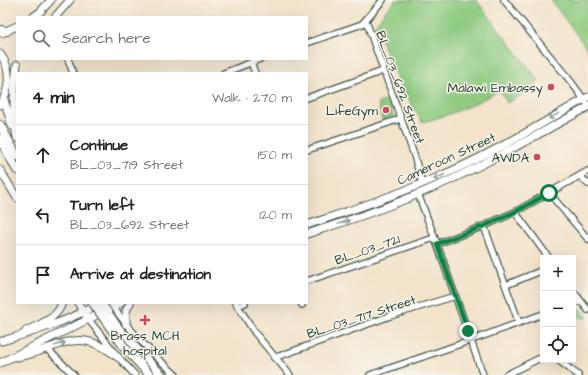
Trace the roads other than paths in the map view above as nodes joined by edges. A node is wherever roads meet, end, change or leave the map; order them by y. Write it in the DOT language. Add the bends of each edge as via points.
graph roads {
  1 [pos="51,0"];
  2 [pos="70,0"];
  3 [pos="383,0"];
  4 [pos="504,0"];
  5 [pos="34,16"];
  6 [pos="56,16"];
  7 [pos="366,21"];
  8 [pos="16,26"];
  9 [pos="2,31"];
  10 [pos="308,43"];
  11 [pos="0,54"];
  12 [pos="68,60"];
  13 [pos="257,60"];
  14 [pos="19,62"];
  15 [pos="251,62"];
  16 [pos="384,71"];
  17 [pos="17,72"];
  18 [pos="73,72"];
  19 [pos="226,72"];
  20 [pos="255,72"];
  21 [pos="16,76"];
  22 [pos="9,79"];
  23 [pos="308,98"];
  24 [pos="2,102"];
  25 [pos="587,102"];
  26 [pos="400,119"];
  27 [pos="0,125"];
  28 [pos="16,129"];
  29 [pos="16,137"];
  30 [pos="0,139"];
  31 [pos="308,150"];
  32 [pos="16,154"];
  33 [pos="16,168"];
  34 [pos="0,170"];
  35 [pos="588,171"];
  36 [pos="580,176"];
  37 [pos="422,184"];
  38 [pos="588,184"];
  39 [pos="549,193"];
  40 [pos="418,194"];
  41 [pos="16,196"];
  42 [pos="365,205"];
  43 [pos="515,212"];
  44 [pos="367,214"];
  45 [pos="308,225"];
  46 [pos="484,226"];
  47 [pos="308,234"];
  48 [pos="434,238"];
  49 [pos="588,239"];
  50 [pos="437,244"];
  51 [pos="547,255"];
  52 [pos="540,271"];
  53 [pos="308,281"];
  54 [pos="506,285"];
  55 [pos="576,295"];
  56 [pos="455,296"];
  57 [pos="580,301"];
  58 [pos="576,302"];
  59 [pos="62,304"];
  60 [pos="79,304"];
  61 [pos="94,304"];
  62 [pos="98,304"];
  63 [pos="101,304"];
  64 [pos="129,304"];
  65 [pos="237,304"];
  66 [pos="112,305"];
  67 [pos="588,310"];
  68 [pos="84,312"];
  69 [pos="540,315"];
  70 [pos="88,320"];
  71 [pos="519,322"];
  72 [pos="126,324"];
  73 [pos="472,340"];
  74 [pos="1,342"];
  75 [pos="46,348"];
  76 [pos="9,358"];
  77 [pos="119,358"];
  78 [pos="274,358"];
  79 [pos="540,359"];
  80 [pos="0,363"];
  81 [pos="562,363"];
  82 [pos="74,375"];
  83 [pos="135,375"];
  84 [pos="150,375"];
  85 [pos="162,375"];
  86 [pos="176,375"];
  87 [pos="290,375"];
  88 [pos="370,375"];
  89 [pos="483,375"];
  90 [pos="506,375"];
  91 [pos="578,375"];
  1 -- 5 [label="main road"];
  2 -- 6 [label="main road"];
  3 -- 7 [label="street"];
  4 -- 25 [label="street"];
  7 -- 10 [label="street"];
  7 -- 16 [label="street, BL_03_692 Street"];
  8 -- 9 [label="main road"];
  11 -- 22 [label="main road"];
  12 -- 18 [label="street"];
  13 -- 15 [label="street"];
  14 -- 17 [label="main road"];
  14 -- 22 [label="main road"];
  15 -- 19 [label="street"];
  15 -- 20 [label="street"];
  16 -- 23 [label="street"];
  16 -- 26 [label="street, BL_03_692 Street"];
  21 -- 28 [label="main road"];
  22 -- 24 [label="main road" via="8,90"];
  24 -- 29 [label="main road"];
  25 -- 37 [label="main road, Cameroon Street, one-way"];
  25 -- 40 [label="main road, Cameroon Street" via="470,170"];
  26 -- 31 [label="street"];
  26 -- 37 [label="street, BL_03_692 Street"];
  27 -- 32 [label="highway"];
  30 -- 33 [label="highway"];
  34 -- 41 [label="main road"];
  35 -- 36 [label="street"];
  36 -- 38 [label="street"];
  36 -- 39 [label="street"];
  37 -- 42 [label="main road, Cameroon Street"];
  39 -- 43 [label="street"];
  39 -- 49 [label="street"];
  40 -- 44 [label="main road, Cameroon Street"];
  40 -- 48 [label="street"];
  42 -- 44 [label="main road"];
  42 -- 45 [label="main road, Cameroon Street"];
  43 -- 46 [label="street"];
  43 -- 51 [label="street"];
  47 -- 44 [label="main road, Cameroon Street, one-way"];
  46 -- 50 [label="street"];
  46 -- 54 [label="street"];
  48 -- 50 [label="street"];
  48 -- 53 [label="street, BL_03_721"];
  50 -- 56 [label="street"];
  52 -- 54 [label="street"];
  54 -- 71 [label="street"];
  55 -- 57 [label="street"];
  56 -- 73 [label="street"];
  56 -- 78 [label="street, BL_03_717 Street" via="390,316"];
  57 -- 58 [label="street"];
  57 -- 67 [label="street"];
  59 -- 74 [label="main road" via="55,316"];
  60 -- 68 [label="main road"];
  61 -- 84 [label="highway, bridge" via="121,343"];
  62 -- 68 [label="main road"];
  63 -- 85 [label="highway, bridge" via="128,340"];
  64 -- 72 [label="main road" via="126,310"];
  65 -- 78 [label="street"];
  66 -- 70 [label="main road"];
  66 -- 72 [label="street"];
  68 -- 70 [label="main road"];
  68 -- 74 [label="main road"];
  69 -- 71 [label="street"];
  70 -- 76 [label="main road"];
  70 -- 77 [label="street"];
  71 -- 73 [label="street"];
  72 -- 86 [label="street"];
  73 -- 88 [label="street"];
  73 -- 89 [label="street"];
  75 -- 76 [label="main road" via="25,356"];
  75 -- 77 [label="main road, one-way" via="74,340 86,340 108,349"];
  75 -- 82 [label="street"];
  76 -- 80 [label="main road"];
  77 -- 83 [label="street"];
  78 -- 87 [label="street"];
  79 -- 90 [label="street"];
  81 -- 91 [label="street"];
}
